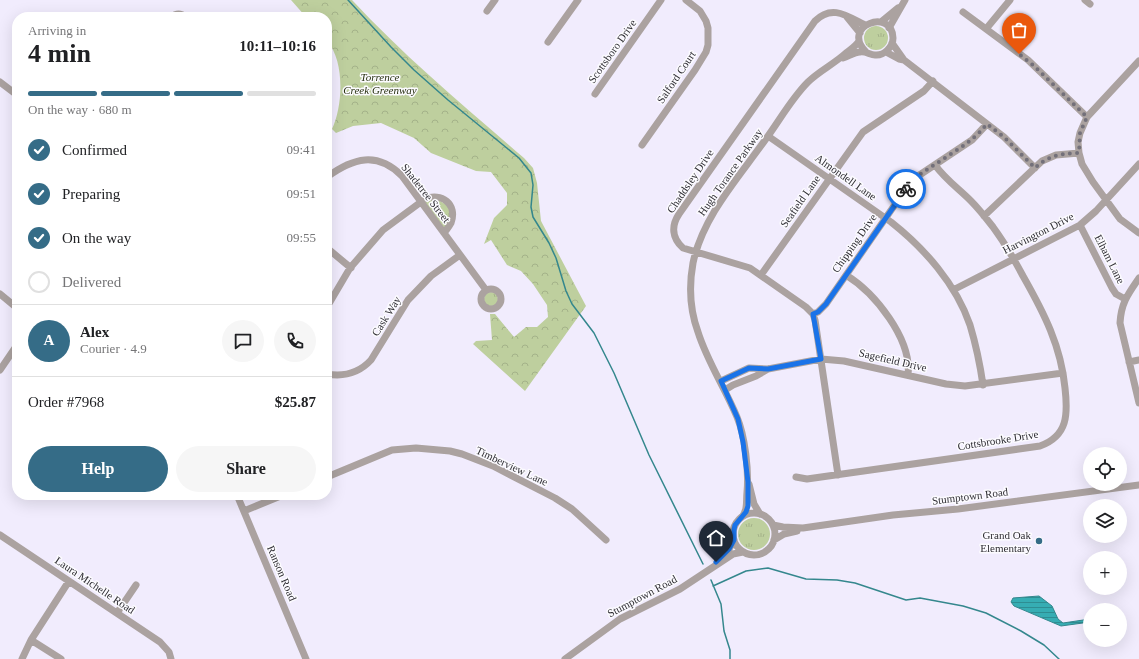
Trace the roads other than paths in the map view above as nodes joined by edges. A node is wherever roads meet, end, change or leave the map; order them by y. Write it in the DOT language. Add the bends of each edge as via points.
graph roads {
  1 [pos="495,0"];
  2 [pos="578,0"];
  3 [pos="661,0"];
  4 [pos="686,0"];
  5 [pos="905,0"];
  6 [pos="1010,0"];
  7 [pos="900,7"];
  8 [pos="487,11"];
  9 [pos="963,12"];
  10 [pos="847,17"];
  11 [pos="881,22"];
  12 [pos="866,25"];
  13 [pos="890,28"];
  14 [pos="986,29"];
  15 [pos="860,37"];
  16 [pos="548,42"];
  17 [pos="892,43"];
  18 [pos="866,52"];
  19 [pos="886,52"];
  20 [pos="841,58"];
  21 [pos="904,60"];
  22 [pos="1139,60"];
  23 [pos="0,82"];
  24 [pos="933,82"];
  25 [pos="12,91"];
  26 [pos="595,94"];
  27 [pos="1087,117"];
  28 [pos="987,124"];
  29 [pos="768,136"];
  30 [pos="642,145"];
  31 [pos="1079,153"];
  32 [pos="1139,164"];
  33 [pos="935,165"];
  34 [pos="1035,168"];
  35 [pos="332,174"];
  36 [pos="829,179"];
  37 [pos="1106,198"];
  38 [pos="421,202"];
  39 [pos="984,216"];
  40 [pos="885,218"];
  41 [pos="1080,225"];
  42 [pos="444,233"];
  43 [pos="1139,233"];
  44 [pos="332,252"];
  45 [pos="696,253"];
  46 [pos="460,255"];
  47 [pos="1013,259"];
  48 [pos="351,268"];
  49 [pos="761,275"];
  50 [pos="846,275"];
  51 [pos="1139,278"];
  52 [pos="486,290"];
  53 [pos="952,290"];
  54 [pos="0,294"];
  55 [pos="332,299"];
  56 [pos="1125,299"];
  57 [pos="12,304"];
  58 [pos="813,314"];
  59 [pos="12,352"];
  60 [pos="821,359"];
  61 [pos="1139,360"];
  62 [pos="1129,362"];
  63 [pos="768,369"];
  64 [pos="0,370"];
  65 [pos="1063,373"];
  66 [pos="332,375"];
  67 [pos="908,375"];
  68 [pos="721,381"];
  69 [pos="983,385"];
  70 [pos="725,390"];
  71 [pos="1139,403"];
  72 [pos="332,475"];
  73 [pos="838,475"];
  74 [pos="796,477"];
  75 [pos="748,482"];
  76 [pos="1139,485"];
  77 [pos="239,500"];
  78 [pos="272,500"];
  79 [pos="244,511"];
  80 [pos="760,514"];
  81 [pos="742,517"];
  82 [pos="773,524"];
  83 [pos="803,528"];
  84 [pos="0,535"];
  85 [pos="606,540"];
  86 [pos="734,540"];
  87 [pos="774,540"];
  88 [pos="743,552"];
  89 [pos="711,568"];
  90 [pos="69,581"];
  91 [pos="136,584"];
  92 [pos="117,613"];
  93 [pos="31,640"];
  94 [pos="22,659"];
  95 [pos="61,659"];
  96 [pos="171,659"];
  97 [pos="306,659"];
  98 [pos="565,659"];
  1 -- 8 [label="street"];
  2 -- 16 [label="street"];
  3 -- 26 [label="street, Scottsboro Drive"];
  4 -- 30 [label="street, Salford Court" via="700,11 706,21 709,36 706,52"];
  5 -- 7 [label="street"];
  6 -- 14 [label="street"];
  7 -- 11 [label="street"];
  7 -- 13 [label="street"];
  9 -- 14 [label="street"];
  10 -- 12 [label="street, Chaddsley Drive"];
  10 -- 15 [label="street"];
  10 -- 45 [label="street, Chaddsley Drive" via="837,12 829,12 814,21 679,214 674,225 678,243"];
  11 -- 12 [label="street" via="870,22"];
  11 -- 13 [label="street"];
  12 -- 15 [label="street, Hugh Torance Parkway"];
  13 -- 17 [label="street"];
  14 -- 27 [label="street" via="1028,60"];
  15 -- 18 [label="street" via="860,45"];
  15 -- 20 [label="street, Hugh Torance Parkway"];
  17 -- 19 [label="street"];
  17 -- 21 [label="street"];
  18 -- 19 [label="street, Hugh Torance Parkway" via="876,55"];
  18 -- 20 [label="street, Hugh Torance Parkway"];
  19 -- 21 [label="street"];
  20 -- 29 [label="street, Hugh Torance Parkway" via="798,92"];
  21 -- 24 [label="street"];
  22 -- 27 [label="street"];
  23 -- 25 [label="street"];
  24 -- 28 [label="street"];
  24 -- 36 [label="street, Seafield Lane" via="924,91 863,132"];
  27 -- 31 [label="street" via="1080,133"];
  28 -- 33 [label="street, Chipping Drive" via="972,140"];
  28 -- 34 [label="street"];
  29 -- 36 [label="street, Almondell Lane"];
  29 -- 45 [label="street, Hugh Torance Parkway" via="713,214"];
  31 -- 34 [label="street" via="1056,155"];
  31 -- 37 [label="street" via="1082,164"];
  32 -- 37 [label="street, Harvington Drive"];
  33 -- 39 [label="street, Cottsbrooke Drive"];
  33 -- 40 [label="street, Chipping Drive" via="912,180"];
  34 -- 39 [label="street"];
  35 -- 38 [label="street, Shadetree Street" via="350,162 365,159 387,164 398,172"];
  36 -- 40 [label="street, Almondell Lane"];
  36 -- 49 [label="street, Seafield Lane"];
  37 -- 41 [label="street, Harvington Drive"];
  37 -- 43 [label="street" via="1120,219"];
  38 -- 42 [label="street, Shadetree Street"];
  38 -- 42 [label="street" via="435,196 444,198 450,204 452,222"];
  38 -- 48 [label="street" via="383,230"];
  39 -- 47 [label="street, Cottsbrooke Drive"];
  40 -- 50 [label="street, Chipping Drive"];
  40 -- 53 [label="street, Almondell Lane" via="929,258"];
  41 -- 47 [label="street, Harvington Drive"];
  41 -- 56 [label="street, Elham Lane" via="1112,288"];
  42 -- 46 [label="street, Shadetree Street"];
  44 -- 48 [label="street"];
  45 -- 49 [label="street, Chaddsley Drive" via="745,266"];
  45 -- 68 [label="street, Hugh Torance Parkway" via="691,281 693,314 703,348"];
  46 -- 52 [label="street, Shadetree Street"];
  46 -- 66 [label="street, Cask Way" via="431,276 408,300 365,366 346,375"];
  47 -- 53 [label="street, Harvington Drive"];
  47 -- 65 [label="street, Cottsbrooke Drive" via="1051,329"];
  48 -- 55 [label="street"];
  49 -- 58 [label="street, Chaddsley Drive"];
  50 -- 58 [label="street, Chipping Drive" via="823,308"];
  50 -- 67 [label="street" via="870,294 891,321 907,354"];
  51 -- 56 [label="street"];
  53 -- 69 [label="street, Almondell Lane" via="969,324 980,362"];
  54 -- 57 [label="street"];
  56 -- 62 [label="street" via="1120,323"];
  58 -- 60 [label="street"];
  59 -- 64 [label="street"];
  60 -- 63 [label="street, Sagefield Drive"];
  60 -- 67 [label="street, Sagefield Drive" via="844,361"];
  60 -- 73 [label="street"];
  61 -- 62 [label="street"];
  62 -- 71 [label="street"];
  63 -- 68 [label="street, Sagefield Drive" via="749,368"];
  63 -- 70 [label="street"];
  65 -- 69 [label="street, Sagefield Drive"];
  65 -- 73 [label="street, Cottsbrooke Drive" via="1066,421 1057,435 1047,443"];
  67 -- 69 [label="street, Sagefield Drive" via="955,385"];
  68 -- 70 [label="street, Hugh Torance Parkway"];
  70 -- 75 [label="street, Hugh Torance Parkway" via="738,419"];
  72 -- 85 [label="street, Timberview Lane" via="392,450 416,448 450,451 492,466 555,498 572,509"];
  73 -- 74 [label="street, Cottsbrooke Drive" via="807,479"];
  75 -- 80 [label="street, Hugh Torance Parkway" via="754,504"];
  75 -- 81 [label="street, Hugh Torance Parkway" via="748,506"];
  76 -- 83 [label="street, Stumptown Road"];
  77 -- 79 [label="street, Ranson Road"];
  78 -- 79 [label="street"];
  79 -- 97 [label="street, Ranson Road"];
  80 -- 81 [label="street" via="747,514"];
  80 -- 82 [label="street"];
  81 -- 86 [label="street" via="734,530"];
  82 -- 83 [label="street, Stumptown Road"];
  82 -- 87 [label="street"];
  83 -- 87 [label="street, Stumptown Road"];
  84 -- 90 [label="street, Laura Michelle Road"];
  86 -- 88 [label="street"];
  86 -- 89 [label="street, Stumptown Road"];
  87 -- 88 [label="street" via="767,551 761,554"];
  88 -- 89 [label="street, Stumptown Road" via="733,554"];
  89 -- 98 [label="street, Stumptown Road" via="680,589 620,619"];
  90 -- 92 [label="street, Laura Michelle Road"];
  90 -- 93 [label="street"];
  91 -- 92 [label="street"];
  92 -- 96 [label="street, Laura Michelle Road" via="160,642 169,652"];
  93 -- 94 [label="street"];
  93 -- 95 [label="street"];
}
